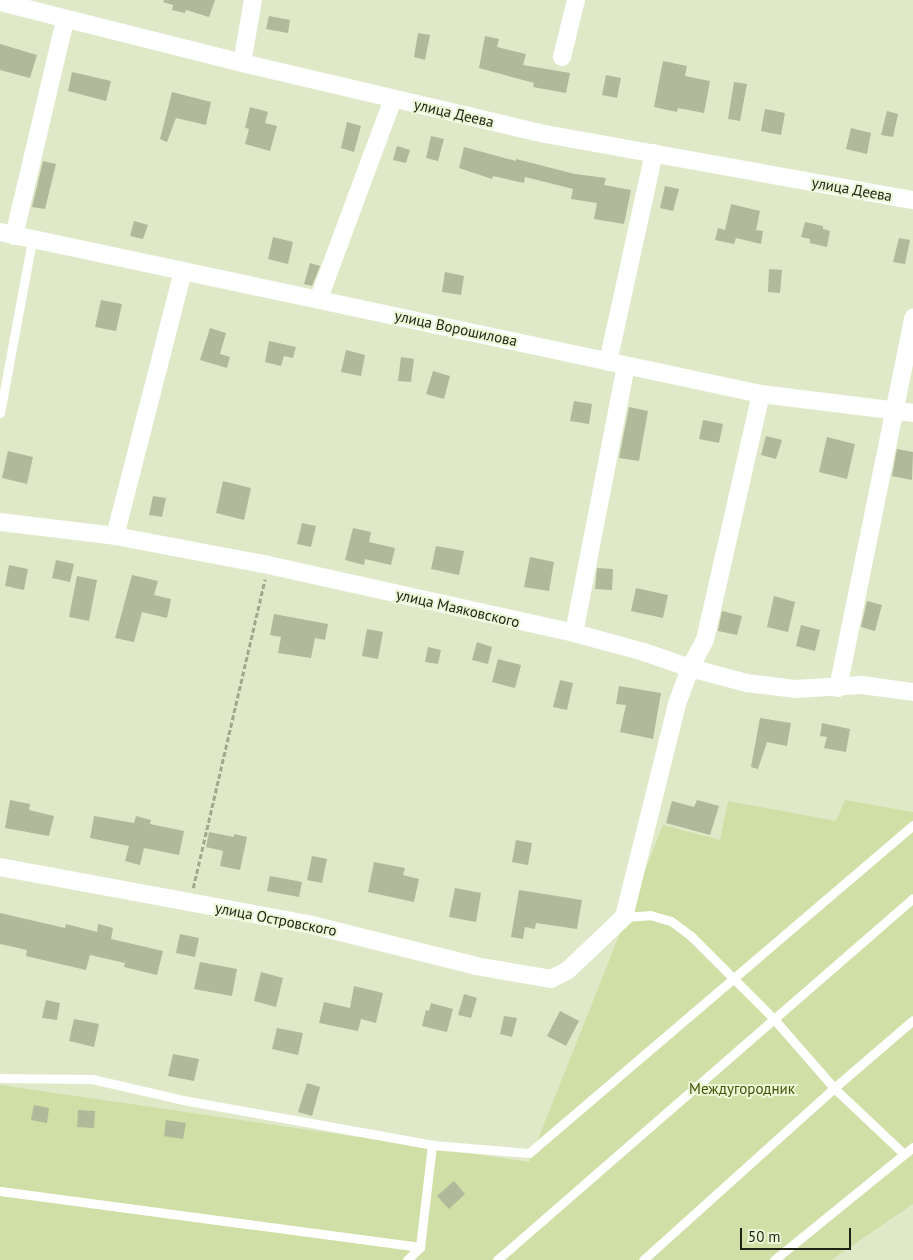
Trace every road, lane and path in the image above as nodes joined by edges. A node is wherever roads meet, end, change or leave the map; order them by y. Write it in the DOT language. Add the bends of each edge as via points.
graph roads {
  1 [pos="252,0"];
  2 [pos="576,0"];
  3 [pos="0,2"];
  4 [pos="65,20"];
  5 [pos="562,57"];
  6 [pos="242,63"];
  7 [pos="393,99"];
  8 [pos="654,153"];
  9 [pos="913,200"];
  10 [pos="7,234"];
  11 [pos="32,240"];
  12 [pos="183,271"];
  13 [pos="319,298"];
  14 [pos="913,318"];
  15 [pos="608,362"];
  16 [pos="626,366"];
  17 [pos="761,394"];
  18 [pos="895,410"];
  19 [pos="0,413"];
  20 [pos="913,413"];
  21 [pos="0,522"];
  22 [pos="115,536"];
  23 [pos="268,565"];
  24 [pos="574,633"];
  25 [pos="690,668"];
  26 [pos="838,688"];
  27 [pos="913,692"];
  28 [pos="913,825"];
  29 [pos="0,867"];
  30 [pos="913,898"];
  31 [pos="190,902"];
  32 [pos="624,917"];
  33 [pos="734,978"];
  34 [pos="773,1018"];
  35 [pos="913,1020"];
  36 [pos="0,1078"];
  37 [pos="834,1088"];
  38 [pos="432,1144"];
  39 [pos="913,1147"];
  40 [pos="903,1153"];
  41 [pos="0,1190"];
  42 [pos="420,1247"];
  43 [pos="407,1260"];
  44 [pos="497,1260"];
  45 [pos="643,1260"];
  46 [pos="774,1260"];
  1 -- 6 [label="street"];
  2 -- 5 [label="street"];
  3 -- 4 [label="street, улица Деева"];
  4 -- 6 [label="street, улица Деева"];
  4 -- 10 [label="street"];
  6 -- 7 [label="street, улица Деева"];
  7 -- 8 [label="street, улица Деева" via="545,134"];
  7 -- 13 [label="street"];
  8 -- 9 [label="street, улица Деева"];
  8 -- 15 [label="street"];
  10 -- 11 [label="street, улица Ворошилова"];
  11 -- 12 [label="street, улица Ворошилова"];
  11 -- 19 [label="lane"];
  12 -- 13 [label="street, улица Ворошилова"];
  12 -- 22 [label="street"];
  13 -- 15 [label="street, улица Ворошилова"];
  14 -- 18 [label="street"];
  15 -- 16 [label="street, улица Ворошилова"];
  16 -- 17 [label="street, улица Ворошилова"];
  16 -- 24 [label="street"];
  17 -- 18 [label="street, улица Ворошилова"];
  17 -- 25 [label="street" via="705,640"];
  18 -- 20 [label="street, улица Ворошилова"];
  18 -- 26 [label="street"];
  21 -- 22 [label="street, улица Маяковского"];
  22 -- 23 [label="street, улица Маяковского"];
  23 -- 24 [label="street, улица Маяковского"];
  23 -- 31 [label="path"];
  24 -- 25 [label="street, улица Маяковского"];
  25 -- 26 [label="street, улица Маяковского" via="786,688"];
  25 -- 32 [label="street" via="677,704"];
  26 -- 27 [label="street, улица Маяковского" via="862,685"];
  28 -- 33 [label="lane"];
  29 -- 31 [label="street, улица Островского"];
  30 -- 34 [label="lane"];
  31 -- 32 [label="street, улица Островского" via="308,924 476,966 551,979 567,971"];
  32 -- 33 [label="lane" via="650,915 671,921"];
  33 -- 34 [label="lane"];
  33 -- 38 [label="lane" via="529,1154"];
  34 -- 37 [label="lane"];
  34 -- 44 [label="lane"];
  35 -- 37 [label="lane"];
  36 -- 38 [label="lane" via="92,1079 183,1100"];
  37 -- 40 [label="lane"];
  37 -- 45 [label="lane"];
  38 -- 42 [label="lane"];
  39 -- 40 [label="lane"];
  40 -- 46 [label="lane"];
  41 -- 42 [label="lane"];
  42 -- 43 [label="lane"];
}
